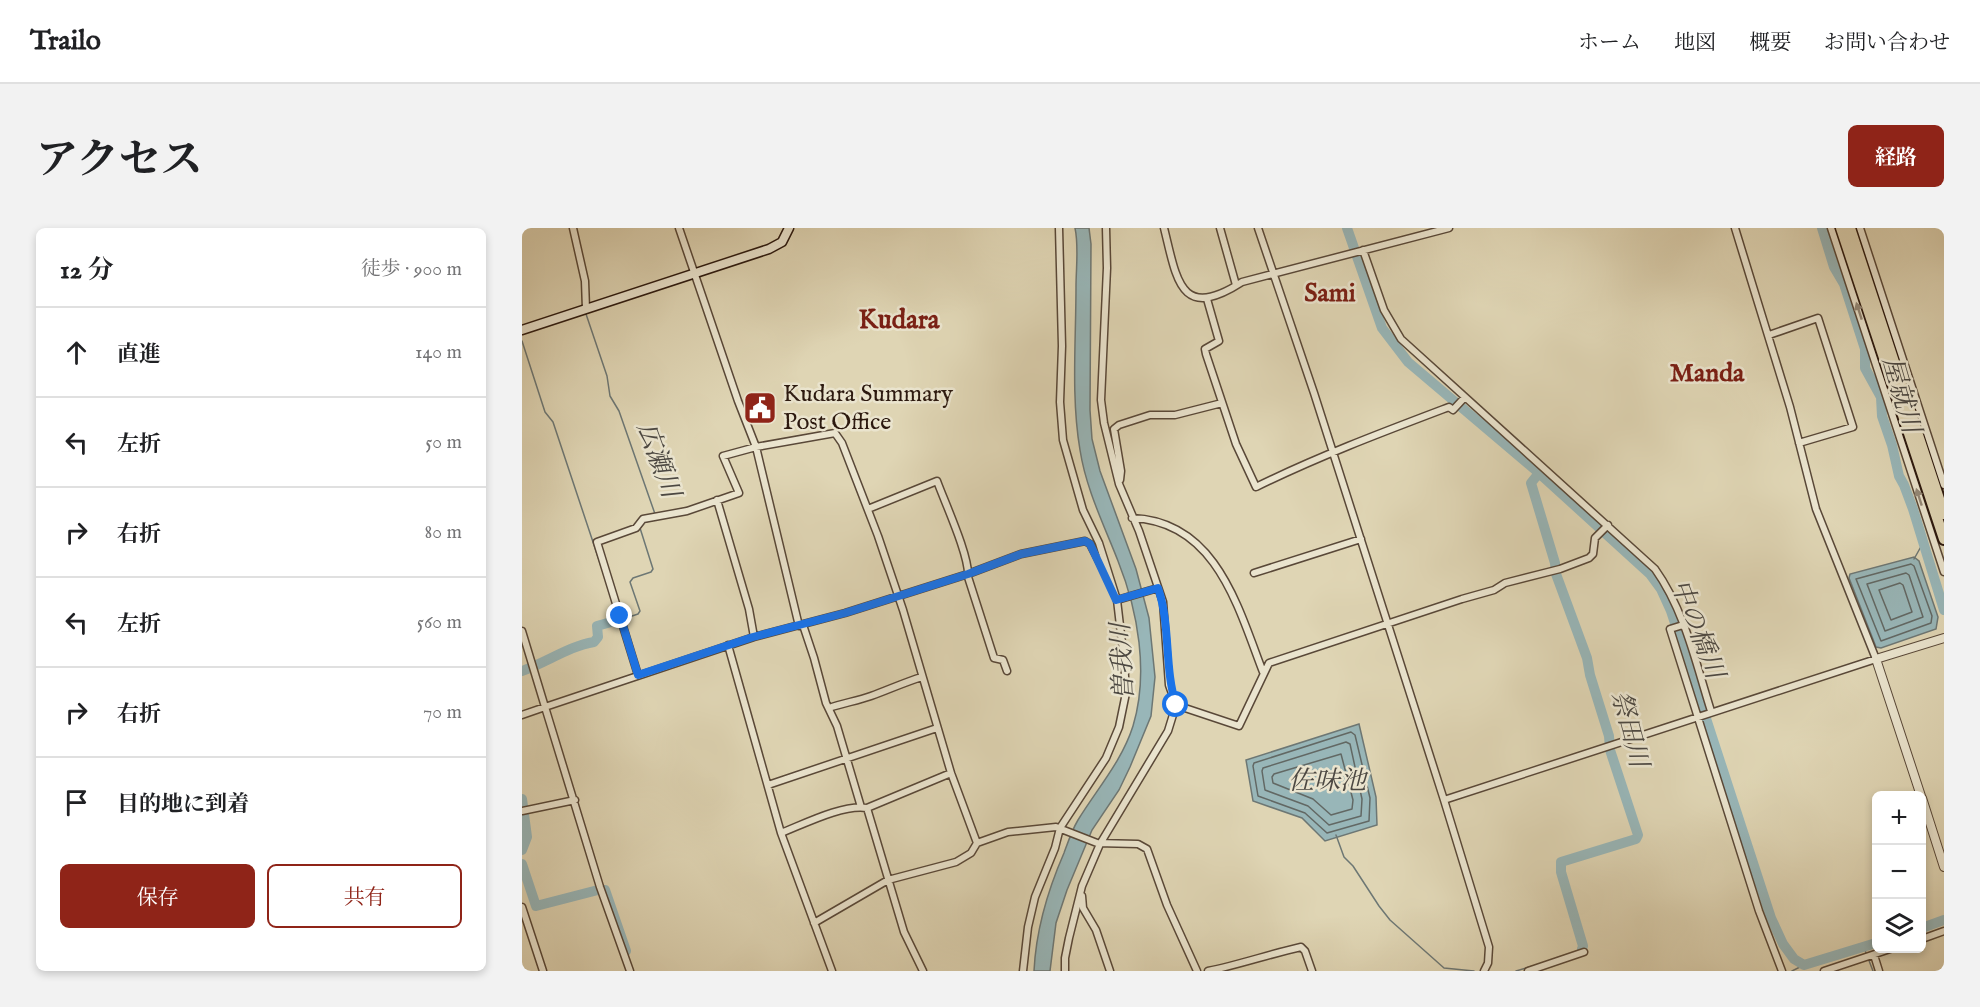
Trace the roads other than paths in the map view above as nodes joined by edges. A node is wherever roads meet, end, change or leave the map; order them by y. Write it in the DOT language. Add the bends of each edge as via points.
graph roads {
  1 [pos="573,228"];
  2 [pos="680,228"];
  3 [pos="789,228"];
  4 [pos="1059,228"];
  5 [pos="1106,228"];
  6 [pos="1164,228"];
  7 [pos="1220,228"];
  8 [pos="1258,228"];
  9 [pos="1735,228"];
  10 [pos="1831,228"];
  11 [pos="1841,228"];
  12 [pos="1851,228"];
  13 [pos="1860,228"];
  14 [pos="1446,229"];
  15 [pos="1363,250"];
  16 [pos="695,273"];
  17 [pos="1274,274"];
  18 [pos="1236,285"];
  19 [pos="1207,299"];
  20 [pos="586,309"];
  21 [pos="522,330"];
  22 [pos="1769,335"];
  23 [pos="1465,397"];
  24 [pos="1222,403"];
  25 [pos="1798,443"];
  26 [pos="756,447"];
  27 [pos="1333,452"];
  28 [pos="1119,484"];
  29 [pos="1944,485"];
  30 [pos="717,500"];
  31 [pos="868,509"];
  32 [pos="1944,514"];
  33 [pos="1132,518"];
  34 [pos="1608,526"];
  35 [pos="1361,539"];
  36 [pos="1944,539"];
  37 [pos="1944,572"];
  38 [pos="1254,573"];
  39 [pos="968,574"];
  40 [pos="1112,587"];
  41 [pos="1156,589"];
  42 [pos="898,595"];
  43 [pos="1119,600"];
  44 [pos="1388,624"];
  45 [pos="1683,625"];
  46 [pos="801,626"];
  47 [pos="522,631"];
  48 [pos="753,637"];
  49 [pos="1944,638"];
  50 [pos="728,645"];
  51 [pos="1876,659"];
  52 [pos="1007,671"];
  53 [pos="1263,672"];
  54 [pos="638,675"];
  55 [pos="922,677"];
  56 [pos="1176,705"];
  57 [pos="545,707"];
  58 [pos="829,708"];
  59 [pos="1711,712"];
  60 [pos="522,715"];
  61 [pos="1698,716"];
  62 [pos="937,728"];
  63 [pos="847,760"];
  64 [pos="951,773"];
  65 [pos="768,785"];
  66 [pos="1919,791"];
  67 [pos="575,800"];
  68 [pos="1444,800"];
  69 [pos="864,807"];
  70 [pos="522,811"];
  71 [pos="1926,812"];
  72 [pos="1063,829"];
  73 [pos="781,833"];
  74 [pos="977,843"];
  75 [pos="1099,844"];
  76 [pos="1944,867"];
  77 [pos="888,880"];
  78 [pos="1082,886"];
  79 [pos="522,907"];
  80 [pos="814,923"];
  81 [pos="1944,931"];
  82 [pos="1926,938"];
  83 [pos="1584,952"];
  84 [pos="1879,953"];
  85 [pos="1871,956"];
  86 [pos="1220,970"];
  87 [pos="543,971"];
  88 [pos="630,971"];
  89 [pos="832,971"];
  90 [pos="923,971"];
  91 [pos="1023,971"];
  92 [pos="1065,971"];
  93 [pos="1110,971"];
  94 [pos="1197,971"];
  95 [pos="1208,971"];
  96 [pos="1312,971"];
  97 [pos="1484,971"];
  98 [pos="1528,971"];
  99 [pos="1782,971"];
  100 [pos="1824,971"];
  101 [pos="1879,971"];
  1 -- 20 [label="street" via="583,266"];
  2 -- 16 [label="street"];
  3 -- 16 [label="main road" via="782,242 769,249"];
  4 -- 40 [label="street" via="1063,440 1083,510 1100,543"];
  5 -- 28 [label="street" via="1101,400"];
  6 -- 19 [label="street" via="1179,283 1191,296"];
  7 -- 18 [label="street"];
  8 -- 17 [label="street"];
  9 -- 22 [label="street"];
  37 -- 10 [label="street, one-way"];
  11 -- 36 [label="highway"];
  12 -- 32 [label="highway"];
  13 -- 29 [label="street"];
  14 -- 15 [label="street"];
  15 -- 17 [label="street"];
  15 -- 23 [label="street" via="1375,289 1401,339"];
  16 -- 20 [label="main road"];
  16 -- 26 [label="street"];
  17 -- 18 [label="street"];
  17 -- 27 [label="street"];
  18 -- 19 [label="street"];
  19 -- 24 [label="street" via="1219,341 1205,349"];
  20 -- 21 [label="main road"];
  22 -- 25 [label="street"];
  22 -- 25 [label="street" via="1818,318 1852,427"];
  23 -- 27 [label="street" via="1454,409 1449,407"];
  23 -- 34 [label="street"];
  24 -- 27 [label="street" via="1256,488"];
  24 -- 28 [label="street" via="1175,415 1150,415 1119,425 1114,429 1121,471"];
  25 -- 51 [label="street" via="1816,509"];
  26 -- 30 [label="street" via="723,456 739,493"];
  26 -- 31 [label="street" via="835,433"];
  26 -- 46 [label="street"];
  27 -- 35 [label="street"];
  28 -- 33 [label="street"];
  30 -- 48 [label="street" via="749,609"];
  30 -- 54 [label="street" via="687,511 643,519 636,528 597,542"];
  31 -- 39 [label="street" via="938,482 960,538"];
  31 -- 42 [label="street"];
  33 -- 41 [label="street"];
  33 -- 53 [label="street" via="1152,518 1180,531 1204,549 1229,586"];
  34 -- 44 [label="street" via="1595,538 1589,558"];
  34 -- 45 [label="street" via="1655,569"];
  35 -- 38 [label="street"];
  35 -- 44 [label="street"];
  39 -- 40 [label="street" via="1021,554 1085,541"];
  39 -- 42 [label="street"];
  39 -- 52 [label="street" via="994,658 1003,660"];
  40 -- 43 [label="street"];
  41 -- 43 [label="street"];
  41 -- 56 [label="street" via="1163,602 1169,685"];
  42 -- 46 [label="street"];
  42 -- 55 [label="street"];
  43 -- 72 [label="street" via="1126,693 1122,716 1106,758"];
  44 -- 53 [label="street" via="1269,663"];
  44 -- 68 [label="street"];
  45 -- 59 [label="street"];
  45 -- 61 [label="street" via="1670,629"];
  46 -- 48 [label="street"];
  46 -- 58 [label="street"];
  47 -- 57 [label="street"];
  48 -- 50 [label="street"];
  49 -- 51 [label="street"];
  50 -- 54 [label="street"];
  50 -- 65 [label="street"];
  51 -- 59 [label="street"];
  51 -- 66 [label="street"];
  53 -- 56 [label="street" via="1239,726"];
  54 -- 57 [label="street"];
  55 -- 58 [label="street"];
  55 -- 62 [label="street"];
  56 -- 75 [label="street" via="1164,738"];
  57 -- 60 [label="street"];
  57 -- 67 [label="street"];
  58 -- 63 [label="street"];
  59 -- 61 [label="street"];
  61 -- 68 [label="street"];
  61 -- 99 [label="street" via="1759,911"];
  62 -- 63 [label="street"];
  62 -- 64 [label="street"];
  63 -- 65 [label="street"];
  63 -- 69 [label="street"];
  64 -- 69 [label="street"];
  64 -- 74 [label="street"];
  65 -- 73 [label="street"];
  67 -- 70 [label="street"];
  67 -- 88 [label="street"];
  68 -- 97 [label="street" via="1489,946"];
  69 -- 73 [label="street" via="834,813"];
  69 -- 77 [label="street"];
  71 -- 76 [label="street"];
  72 -- 74 [label="street" via="1008,832"];
  72 -- 75 [label="street"];
  72 -- 91 [label="street" via="1035,897"];
  73 -- 80 [label="street"];
  74 -- 77 [label="street" via="971,853 956,862"];
  75 -- 78 [label="street"];
  75 -- 94 [label="street" via="1138,844 1147,849"];
  77 -- 80 [label="street"];
  77 -- 90 [label="street" via="904,932"];
  78 -- 92 [label="street" via="1068,938"];
  78 -- 93 [label="street" via="1083,908 1096,930"];
  79 -- 87 [label="street"];
  80 -- 89 [label="street"];
  81 -- 82 [label="street"];
  83 -- 98 [label="street"];
  84 -- 85 [label="street"];
  85 -- 100 [label="street"];
  85 -- 101 [label="street"];
  86 -- 95 [label="street"];
  86 -- 96 [label="street" via="1301,947"];
}
